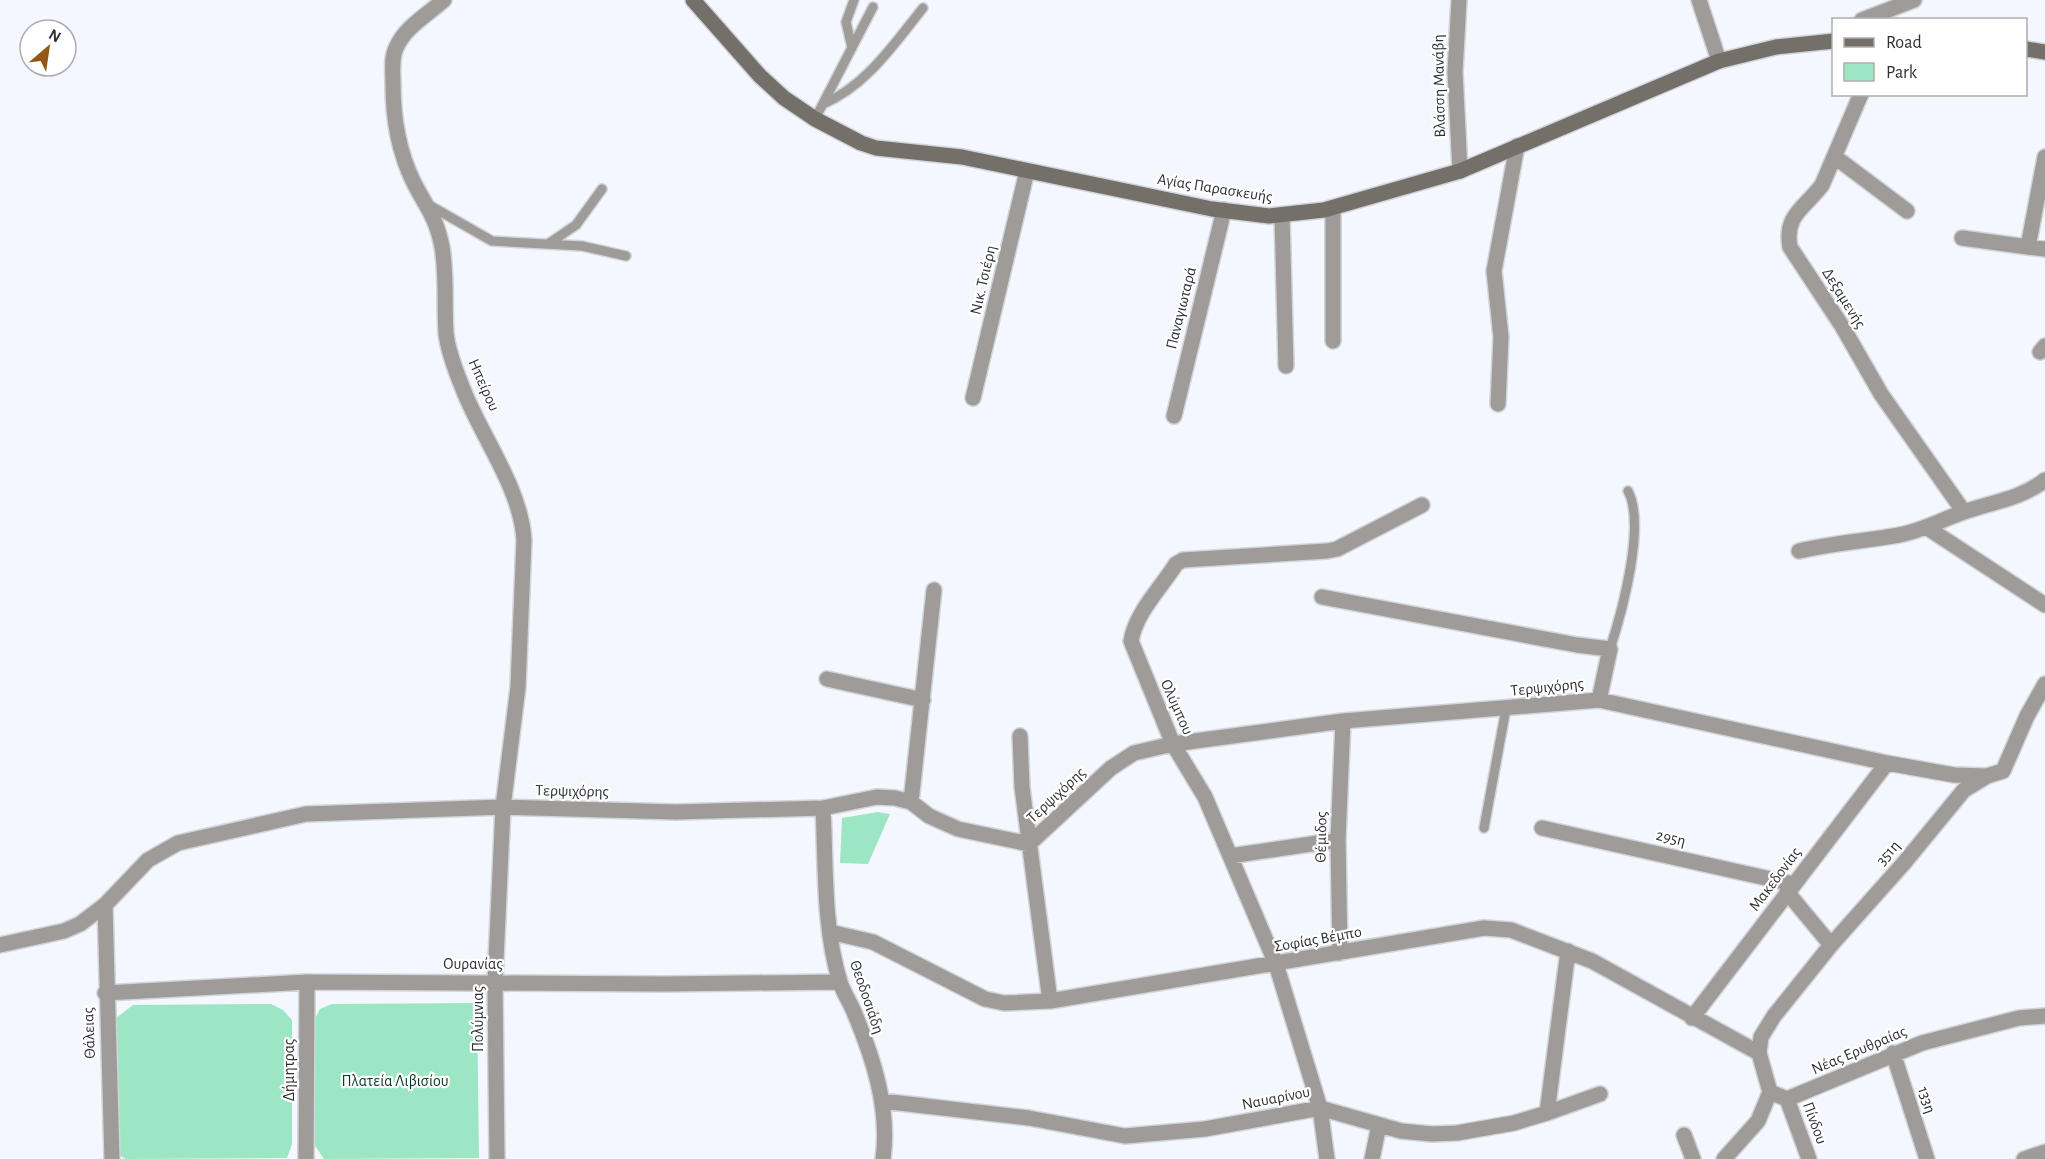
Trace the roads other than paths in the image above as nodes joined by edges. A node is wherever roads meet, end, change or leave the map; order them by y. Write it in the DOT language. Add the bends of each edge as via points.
graph roads {
  1 [pos="444,0"];
  2 [pos="693,0"];
  3 [pos="854,0"];
  4 [pos="1459,0"];
  5 [pos="1699,0"];
  6 [pos="1914,0"];
  7 [pos="873,7"];
  8 [pos="923,8"];
  9 [pos="1867,18"];
  10 [pos="1832,34"];
  11 [pos="1832,41"];
  12 [pos="1815,42"];
  13 [pos="2027,48"];
  14 [pos="2045,52"];
  15 [pos="852,53"];
  16 [pos="1719,61"];
  17 [pos="1860,96"];
  18 [pos="823,104"];
  19 [pos="815,119"];
  20 [pos="1517,146"];
  21 [pos="2045,157"];
  22 [pos="1835,158"];
  23 [pos="1027,171"];
  24 [pos="1460,171"];
  25 [pos="602,189"];
  26 [pos="429,205"];
  27 [pos="1333,208"];
  28 [pos="1224,210"];
  29 [pos="1907,211"];
  30 [pos="1282,216"];
  31 [pos="1962,238"];
  32 [pos="548,244"];
  33 [pos="2028,247"];
  34 [pos="2045,249"];
  35 [pos="626,256"];
  36 [pos="1334,341"];
  37 [pos="1286,366"];
  38 [pos="973,398"];
  39 [pos="1498,404"];
  40 [pos="1174,416"];
  41 [pos="2045,480"];
  42 [pos="1628,490"];
  43 [pos="1422,505"];
  44 [pos="1964,512"];
  45 [pos="1926,526"];
  46 [pos="1799,551"];
  47 [pos="934,591"];
  48 [pos="1322,597"];
  49 [pos="2045,604"];
  50 [pos="1610,649"];
  51 [pos="827,679"];
  52 [pos="2045,684"];
  53 [pos="923,700"];
  54 [pos="1599,700"];
  55 [pos="1506,709"];
  56 [pos="1343,722"];
  57 [pos="1020,736"];
  58 [pos="1173,744"];
  59 [pos="1887,763"];
  60 [pos="1987,776"];
  61 [pos="911,802"];
  62 [pos="503,807"];
  63 [pos="823,808"];
  64 [pos="1484,828"];
  65 [pos="1542,828"];
  66 [pos="1338,840"];
  67 [pos="1029,844"];
  68 [pos="1230,856"];
  69 [pos="1790,888"];
  70 [pos="105,905"];
  71 [pos="830,932"];
  72 [pos="0,945"];
  73 [pos="1831,945"];
  74 [pos="1568,951"];
  75 [pos="1340,953"];
  76 [pos="1276,964"];
  77 [pos="307,982"];
  78 [pos="495,982"];
  79 [pos="840,982"];
  80 [pos="105,993"];
  81 [pos="1050,1001"];
  82 [pos="2045,1016"];
  83 [pos="1692,1018"];
  84 [pos="1759,1053"];
  85 [pos="1893,1053"];
  86 [pos="1770,1092"];
  87 [pos="1600,1094"];
  88 [pos="1787,1099"];
  89 [pos="882,1101"];
  90 [pos="1320,1108"];
  91 [pos="1547,1113"];
  92 [pos="1378,1125"];
  93 [pos="1684,1135"];
  94 [pos="2045,1152"];
  95 [pos="112,1159"];
  96 [pos="306,1159"];
  97 [pos="497,1159"];
  98 [pos="884,1159"];
  99 [pos="1327,1159"];
  100 [pos="1372,1159"];
  101 [pos="1693,1159"];
  102 [pos="1724,1159"];
  103 [pos="1809,1159"];
  104 [pos="1927,1159"];
  105 [pos="2024,1159"];
  1 -- 26 [label="street, Ηπείρου" via="404,34 393,57 393,101 399,140 414,182"];
  2 -- 19 [label="street, Αγίας Παρασκευής" via="760,76"];
  3 -- 15 [label="lane" via="846,22"];
  4 -- 24 [label="street, Βλάσση Μανάβη" via="1455,72"];
  5 -- 16 [label="street"];
  6 -- 9 [label="street"];
  7 -- 15 [label="lane"];
  8 -- 18 [label="lane" via="873,68 843,96"];
  10 -- 12 [label="street"];
  11 -- 12 [label="street, Αγίας Παρασκευής"];
  12 -- 16 [label="street, Αγίας Παρασκευής"];
  13 -- 14 [label="street"];
  15 -- 18 [label="lane"];
  16 -- 20 [label="street, Αγίας Παρασκευής"];
  17 -- 22 [label="street, Δεξαμενής"];
  18 -- 19 [label="lane"];
  19 -- 23 [label="street, Αγίας Παρασκευής" via="876,148 962,157"];
  20 -- 24 [label="street, Αγίας Παρασκευής"];
  20 -- 39 [label="street" via="1494,271 1501,337"];
  21 -- 33 [label="street"];
  22 -- 29 [label="street"];
  22 -- 44 [label="street, Δεξαμενής" via="1813,198 1796,212 1788,234 1790,247 1881,394"];
  23 -- 28 [label="street, Αγίας Παρασκευής"];
  23 -- 38 [label="street, Νικ. Τσιέρη"];
  24 -- 27 [label="street, Αγίας Παρασκευής"];
  25 -- 32 [label="lane" via="576,225"];
  26 -- 32 [label="lane" via="483,238"];
  26 -- 62 [label="street, Ηπείρου" via="442,248 446,336 456,372 496,454 524,530 518,687"];
  27 -- 30 [label="street, Αγίας Παρασκευής"];
  27 -- 36 [label="street"];
  28 -- 30 [label="street, Αγίας Παρασκευής"];
  28 -- 40 [label="street, Παναγιωταρά"];
  30 -- 37 [label="street"];
  31 -- 33 [label="street"];
  32 -- 35 [label="lane" via="582,246"];
  33 -- 34 [label="street"];
  41 -- 44 [label="street" via="2015,497"];
  42 -- 50 [label="lane" via="1635,512 1634,530 1627,582"];
  43 -- 58 [label="street, Ολύμπου" via="1337,549 1190,558 1176,564 1136,624 1131,641"];
  44 -- 45 [label="street"];
  45 -- 46 [label="street" via="1899,535 1842,541"];
  45 -- 49 [label="street"];
  47 -- 53 [label="street"];
  48 -- 50 [label="street"];
  50 -- 54 [label="street"];
  51 -- 53 [label="street"];
  52 -- 60 [label="street, 351η" via="2008,764 2003,771"];
  53 -- 61 [label="street"];
  54 -- 55 [label="street, Τερψιχόρης"];
  54 -- 59 [label="street, Τερψιχόρης"];
  55 -- 56 [label="street, Τερψιχόρης"];
  55 -- 64 [label="lane"];
  56 -- 58 [label="street, Τερψιχόρης"];
  56 -- 66 [label="street, Θέμιδος"];
  57 -- 67 [label="street"];
  58 -- 67 [label="street, Τερψιχόρης" via="1120,760"];
  58 -- 68 [label="street, Ολύμπου" via="1205,797"];
  59 -- 60 [label="street, Τερψιχόρης" via="1954,775"];
  59 -- 69 [label="street, Μακεδονίας"];
  60 -- 73 [label="street, 351η" via="1964,790"];
  61 -- 63 [label="street, Τερψιχόρης" via="876,797"];
  61 -- 67 [label="street, Τερψιχόρης" via="944,824 986,837"];
  62 -- 63 [label="street, Τερψιχόρης" via="676,812"];
  62 -- 70 [label="street, Τερψιχόρης" via="306,814 246,826 178,843 159,852"];
  62 -- 78 [label="street, Πολύμνιας"];
  63 -- 71 [label="street, Θεοδοσιάδη"];
  65 -- 69 [label="street, 295η"];
  66 -- 68 [label="street"];
  66 -- 75 [label="street, Θέμιδος"];
  67 -- 81 [label="street"];
  68 -- 76 [label="street, Ολύμπου"];
  69 -- 73 [label="street"];
  69 -- 83 [label="street, Μακεδονίας"];
  70 -- 72 [label="street, Τερψιχόρης" via="64,931"];
  70 -- 80 [label="street, Θάλειας"];
  71 -- 79 [label="street, Θεοδοσιάδη"];
  71 -- 81 [label="street, Σοφίας Βέμπο" via="873,942 985,999 1004,1003"];
  73 -- 84 [label="street, 351η" via="1766,1028"];
  74 -- 75 [label="street, Σοφίας Βέμπο" via="1495,928"];
  74 -- 83 [label="street, Σοφίας Βέμπο"];
  74 -- 91 [label="street"];
  75 -- 76 [label="street, Σοφίας Βέμπο"];
  76 -- 81 [label="street, Σοφίας Βέμπο"];
  76 -- 90 [label="street, Ολύμπου"];
  77 -- 78 [label="street, Ουρανίας"];
  77 -- 80 [label="street, Ουρανίας"];
  77 -- 96 [label="street, Δήμητρας"];
  78 -- 79 [label="street, Ουρανίας"];
  78 -- 97 [label="street, Πολύμνιας"];
  79 -- 89 [label="street, Θεοδοσιάδη" via="854,1012"];
  80 -- 95 [label="street, Θάλειας"];
  82 -- 85 [label="street, Νέας Ερυθραίας" via="1973,1028"];
  83 -- 84 [label="street, Σοφίας Βέμπο"];
  84 -- 86 [label="street"];
  85 -- 88 [label="street, Νέας Ερυθραίας"];
  85 -- 104 [label="street, 133η"];
  86 -- 88 [label="street"];
  86 -- 102 [label="street" via="1758,1121"];
  87 -- 91 [label="street, Ναυαρίνου"];
  88 -- 103 [label="street, Πίνδου"];
  89 -- 90 [label="street, Ναυαρίνου" via="1029,1118 1125,1136 1205,1129"];
  89 -- 98 [label="street, Θεοδοσιάδη"];
  90 -- 92 [label="street, Ναυαρίνου"];
  90 -- 99 [label="street, Ολύμπου"];
  91 -- 92 [label="street, Ναυαρίνου" via="1514,1123 1432,1134"];
  92 -- 100 [label="street"];
  93 -- 101 [label="street"];
  94 -- 105 [label="street"];
}
